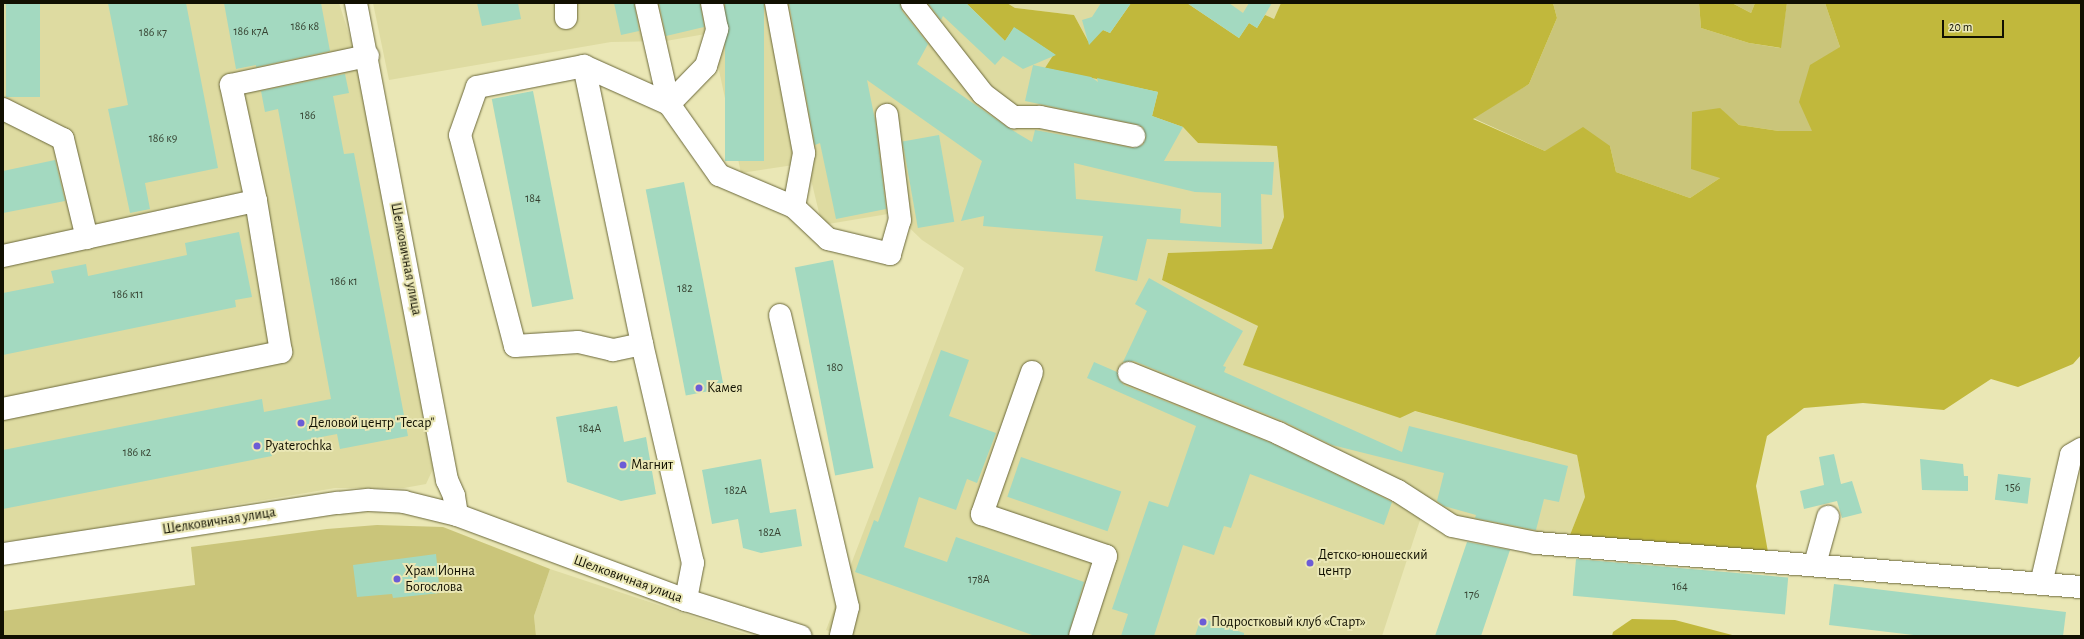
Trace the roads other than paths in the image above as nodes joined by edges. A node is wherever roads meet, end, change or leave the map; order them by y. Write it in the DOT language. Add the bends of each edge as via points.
graph roads {
  1 [pos="356,3"];
  2 [pos="646,3"];
  3 [pos="712,3"];
  4 [pos="776,3"];
  5 [pos="912,3"];
  6 [pos="368,56"];
  7 [pos="584,66"];
  8 [pos="669,104"];
  9 [pos="3,108"];
  10 [pos="888,115"];
  11 [pos="1134,136"];
  12 [pos="256,201"];
  13 [pos="794,207"];
  14 [pos="87,238"];
  15 [pos="3,256"];
  16 [pos="780,315"];
  17 [pos="642,344"];
  18 [pos="1032,372"];
  19 [pos="1129,374"];
  20 [pos="3,409"];
  21 [pos="2081,449"];
  22 [pos="457,515"];
  23 [pos="1828,517"];
  24 [pos="3,554"];
  25 [pos="1815,564"];
  26 [pos="2041,584"];
  27 [pos="2081,587"];
  28 [pos="686,600"];
  29 [pos="800,636"];
  30 [pos="841,636"];
  31 [pos="1080,636"];
  1 -- 6 [label="street, Шелковичная улица"];
  2 -- 8 [label="street"];
  3 -- 8 [label="street" via="717,30 706,66"];
  4 -- 13 [label="street" via="804,152"];
  5 -- 11 [label="street" via="983,94 1014,117 1040,117"];
  6 -- 12 [label="street" via="231,85"];
  6 -- 22 [label="street, Шелковичная улица" via="447,480 454,496"];
  7 -- 8 [label="street"];
  7 -- 17 [label="street"];
  7 -- 17 [label="street" via="477,87 460,135 515,346 578,342 613,350"];
  8 -- 13 [label="street" via="719,175"];
  9 -- 14 [label="street" via="63,139"];
  10 -- 13 [label="street" via="900,220 890,254 828,239"];
  12 -- 14 [label="street"];
  12 -- 20 [label="street" via="281,352"];
  14 -- 15 [label="street"];
  16 -- 30 [label="street" via="848,607"];
  17 -- 28 [label="street" via="693,563"];
  18 -- 31 [label="street" via="982,514 1106,556"];
  19 -- 25 [label="street" via="1278,433 1398,492 1452,526 1536,543"];
  21 -- 26 [label="street" via="2071,455"];
  22 -- 24 [label="street, Шелковичная улица" via="404,502 369,500"];
  22 -- 28 [label="street, Шелковичная улица"];
  23 -- 25 [label="street"];
  25 -- 26 [label="street"];
  26 -- 27 [label="street"];
  28 -- 29 [label="street, Шелковичная улица"];
}
